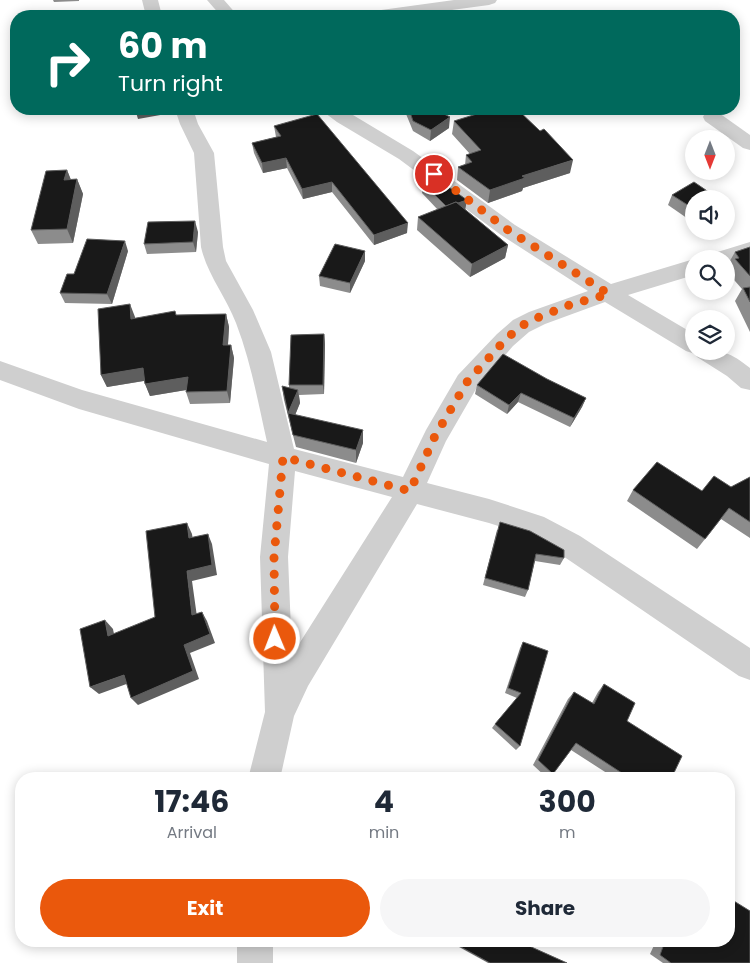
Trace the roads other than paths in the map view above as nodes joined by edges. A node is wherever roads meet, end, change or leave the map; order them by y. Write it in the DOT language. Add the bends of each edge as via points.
graph roads {
  1 [pos="215,0"];
  2 [pos="489,0"];
  3 [pos="224,10"];
  4 [pos="417,10"];
  5 [pos="186,115"];
  6 [pos="340,115"];
  7 [pos="712,117"];
  8 [pos="750,144"];
  9 [pos="750,249"];
  10 [pos="735,254"];
  11 [pos="685,270"];
  12 [pos="609,294"];
  13 [pos="685,340"];
  14 [pos="720,360"];
  15 [pos="0,370"];
  16 [pos="750,381"];
  17 [pos="283,457"];
  18 [pos="410,491"];
  19 [pos="750,665"];
  20 [pos="279,715"];
  21 [pos="266,772"];
  22 [pos="255,947"];
  23 [pos="255,963"];
  1 -- 3 [label="street"];
  2 -- 4 [label="street"];
  5 -- 17 [label="street" via="204,153 215,261 242,310 259,352"];
  6 -- 12 [label="street" via="406,155 508,230"];
  7 -- 8 [label="street"];
  9 -- 10 [label="street"];
  11 -- 12 [label="street"];
  12 -- 13 [label="street"];
  12 -- 18 [label="street" via="537,318 505,340 467,382 435,436"];
  14 -- 16 [label="street"];
  15 -- 17 [label="street" via="79,399"];
  17 -- 18 [label="street"];
  17 -- 20 [label="street" via="274,557"];
  18 -- 19 [label="street" via="489,511 541,530 570,545"];
  18 -- 20 [label="street" via="297,675"];
  20 -- 21 [label="street"];
  22 -- 23 [label="street"];
}
